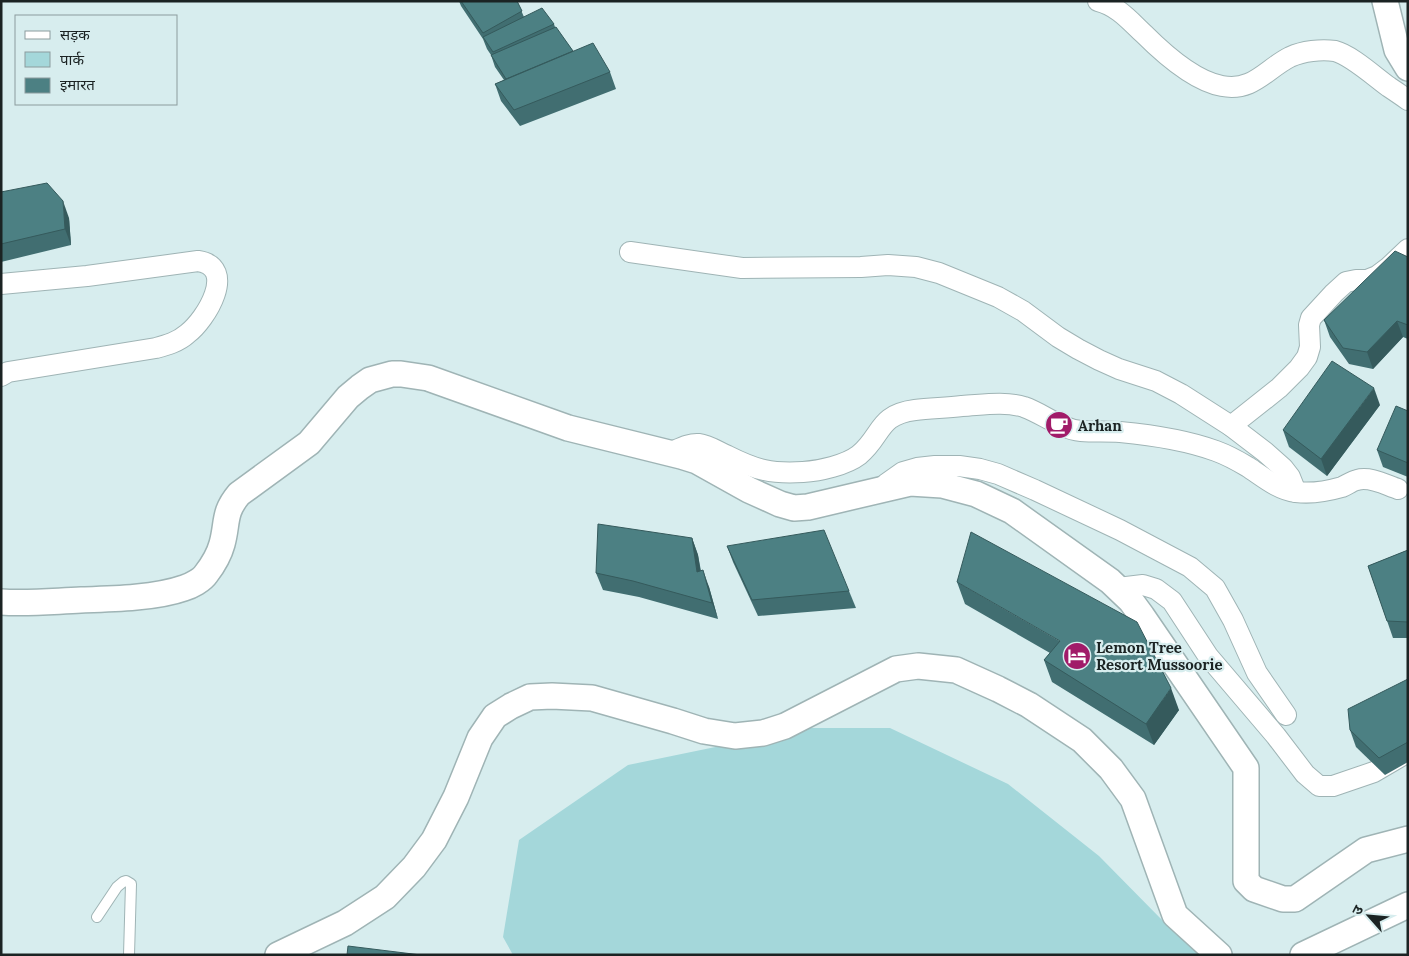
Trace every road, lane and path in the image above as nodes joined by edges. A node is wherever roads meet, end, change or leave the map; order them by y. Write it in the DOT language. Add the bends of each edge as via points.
graph roads {
  1 [pos="1098,1"];
  2 [pos="1385,1"];
  3 [pos="1408,68"];
  4 [pos="1408,100"];
  5 [pos="1408,249"];
  6 [pos="630,252"];
  7 [pos="1,284"];
  8 [pos="1,376"];
  9 [pos="1231,426"];
  10 [pos="670,453"];
  11 [pos="1398,489"];
  12 [pos="878,490"];
  13 [pos="1296,492"];
  14 [pos="1118,588"];
  15 [pos="1,602"];
  16 [pos="1286,716"];
  17 [pos="1408,752"];
  18 [pos="1408,768"];
  19 [pos="1333,786"];
  20 [pos="1408,839"];
  21 [pos="1408,905"];
  22 [pos="97,917"];
  23 [pos="129,955"];
  24 [pos="278,955"];
  25 [pos="1219,955"];
  26 [pos="1302,955"];
  1 -- 4 [label="street" via="1114,7 1156,46 1196,76 1222,86 1251,84 1290,57 1306,52 1336,52"];
  2 -- 3 [label="street" via="1397,50"];
  5 -- 9 [label="street" via="1377,276 1346,282 1334,293 1311,318 1310,347 1299,368"];
  6 -- 9 [label="street" via="742,268 888,265 939,273 998,297 1078,349 1182,394"];
  7 -- 8 [label="street" via="198,261 207,262 217,274 212,302 203,318 174,343 8,372"];
  9 -- 13 [label="street" via="1283,468"];
  10 -- 12 [label="street" via="697,461 749,490 794,508"];
  10 -- 13 [label="street" via="690,444 701,444 752,468 805,472 824,469 858,456 885,422 898,414 914,410 1013,404 1070,429 1150,435 1218,451 1272,483"];
  10 -- 15 [label="street" via="568,428 428,378 386,375 360,387 309,443 239,494 227,513 218,555 204,577 193,584 157,594 112,599"];
  11 -- 13 [label="street" via="1371,480 1357,480 1323,492"];
  12 -- 14 [label="street" via="910,483 942,485 976,494 1012,510"];
  12 -- 16 [label="street" via="903,472 917,468 960,466 980,469 1044,494 1190,566 1215,588 1257,673"];
  14 -- 19 [label="street" via="1143,585 1156,589 1172,601 1208,656 1305,774 1319,786"];
  14 -- 20 [label="street" via="1142,616 1246,768 1246,881 1254,889 1283,899 1295,899 1366,850"];
  17 -- 19 [label="street" via="1374,772"];
  18 -- 19 [label="street" via="1369,787"];
  21 -- 26 [label="street"];
  22 -- 23 [label="lane" via="120,884 131,884"];
  24 -- 25 [label="street" via="345,923 385,897 434,840 480,738 495,716 530,697 592,698 704,731 735,736 762,734 785,726 896,669 918,666 956,670 1029,705 1082,740 1133,799 1175,915"];
}
